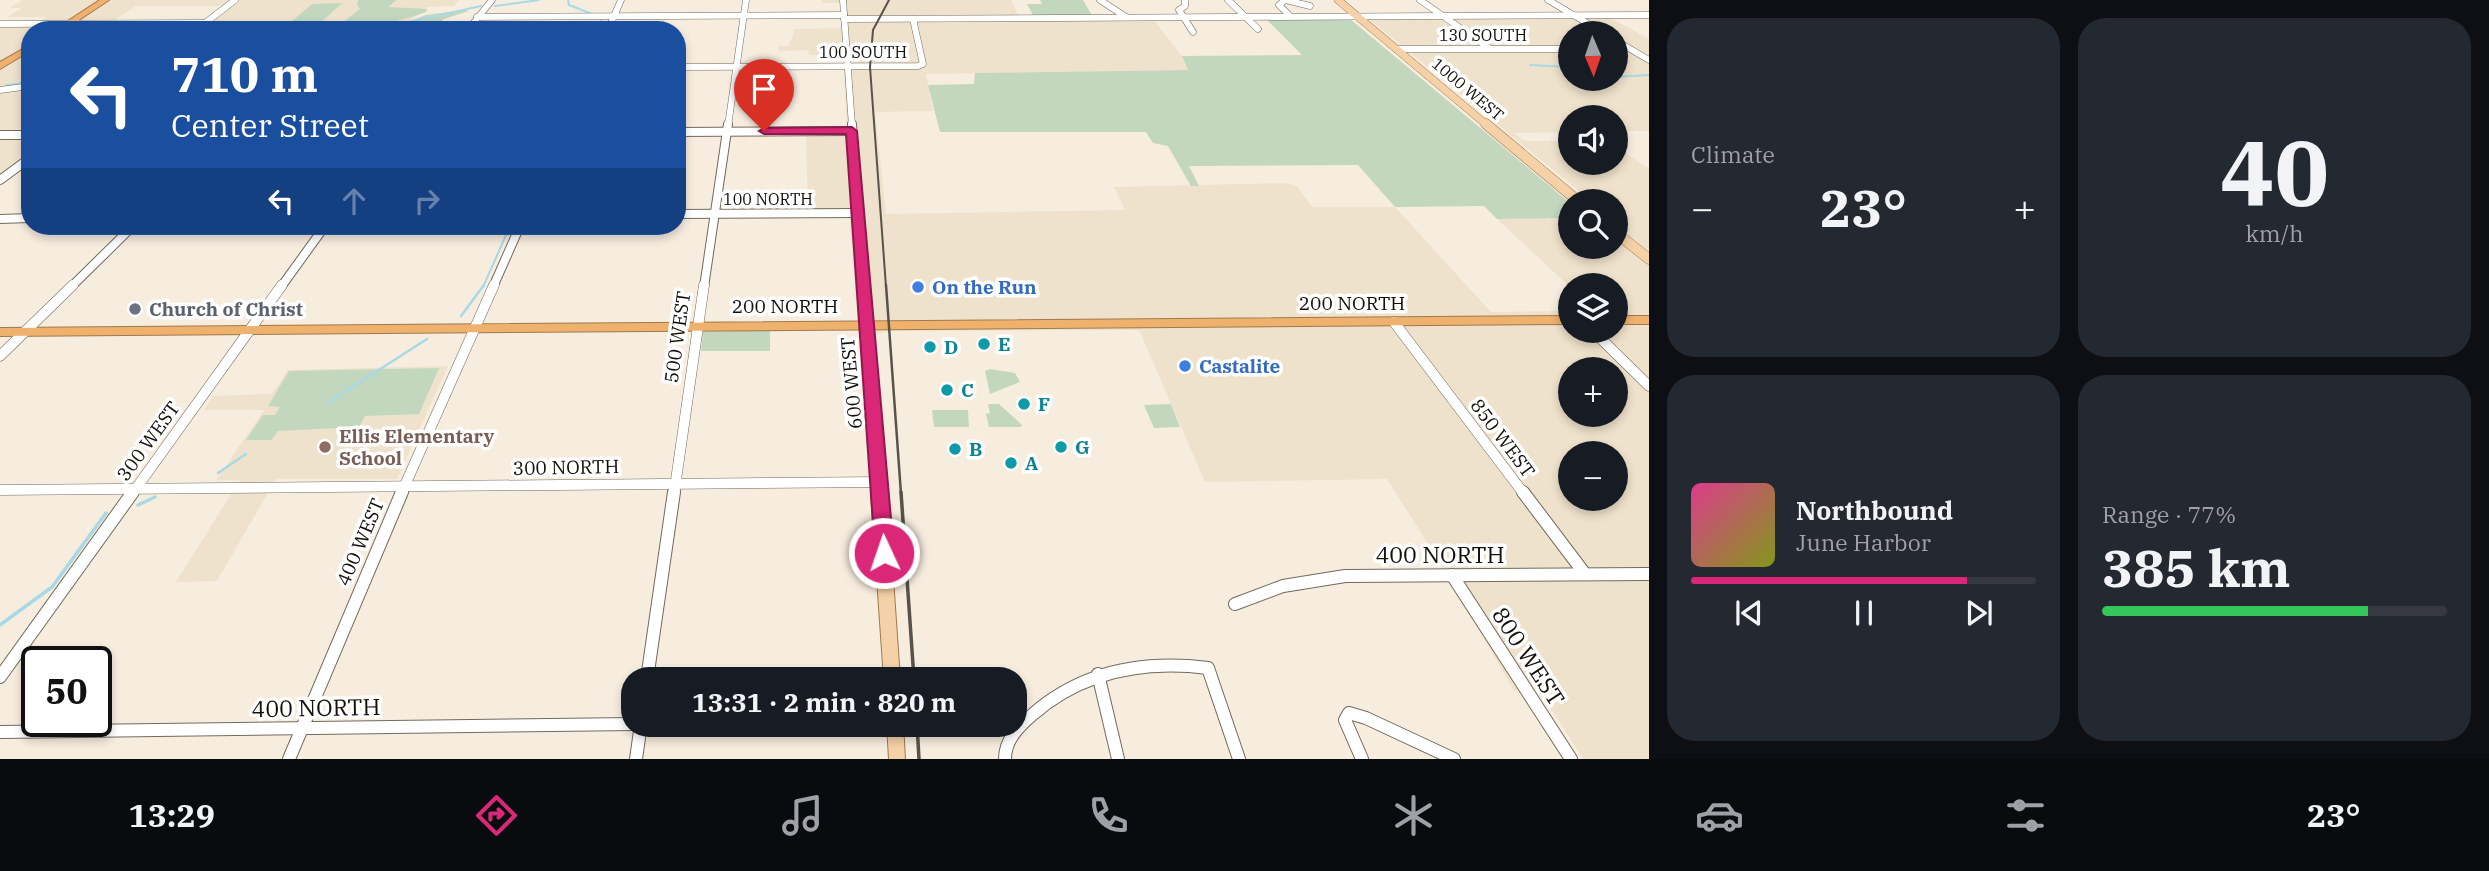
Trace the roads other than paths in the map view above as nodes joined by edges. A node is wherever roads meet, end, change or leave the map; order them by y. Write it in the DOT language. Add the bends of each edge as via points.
graph roads {
  1 [pos="105,0"];
  2 [pos="235,0"];
  3 [pos="492,0"];
  4 [pos="621,0"];
  5 [pos="746,0"];
  6 [pos="843,0"];
  7 [pos="1100,0"];
  8 [pos="1185,0"];
  9 [pos="1228,0"];
  10 [pos="1286,0"];
  11 [pos="1338,0"];
  12 [pos="1420,0"];
  13 [pos="1548,0"];
  14 [pos="1310,6"];
  15 [pos="1574,15"];
  16 [pos="1649,15"];
  17 [pos="744,16"];
  18 [pos="1290,16"];
  19 [pos="1359,16"];
  20 [pos="1444,16"];
  21 [pos="477,17"];
  22 [pos="614,17"];
  23 [pos="844,17"];
  24 [pos="1185,17"];
  25 [pos="1244,17"];
  26 [pos="1126,18"];
  27 [pos="912,19"];
  28 [pos="73,21"];
  29 [pos="208,21"];
  30 [pos="474,21"];
  31 [pos="612,21"];
  32 [pos="1584,21"];
  33 [pos="0,24"];
  34 [pos="21,24"];
  35 [pos="1258,29"];
  36 [pos="1193,32"];
  37 [pos="1630,48"];
  38 [pos="1396,49"];
  39 [pos="1490,49"];
  40 [pos="1558,49"];
  41 [pos="21,53"];
  42 [pos="1649,60"];
  43 [pos="0,66"];
  44 [pos="848,66"];
  45 [pos="686,67"];
  46 [pos="736,67"];
  47 [pos="21,87"];
  48 [pos="0,90"];
  49 [pos="726,131"];
  50 [pos="852,131"];
  51 [pos="686,132"];
  52 [pos="0,135"];
  53 [pos="21,135"];
  54 [pos="21,165"];
  55 [pos="0,180"];
  56 [pos="1564,189"];
  57 [pos="858,213"];
  58 [pos="686,214"];
  59 [pos="715,214"];
  60 [pos="21,218"];
  61 [pos="0,219"];
  62 [pos="124,235"];
  63 [pos="319,235"];
  64 [pos="516,235"];
  65 [pos="1628,243"];
  66 [pos="1649,260"];
  67 [pos="1558,320"];
  68 [pos="1628,320"];
  69 [pos="1649,320"];
  70 [pos="1394,322"];
  71 [pos="867,325"];
  72 [pos="698,326"];
  73 [pos="474,328"];
  74 [pos="250,330"];
  75 [pos="25,331"];
  76 [pos="0,332"];
  77 [pos="1605,343"];
  78 [pos="0,356"];
  79 [pos="1649,386"];
  80 [pos="880,482"];
  81 [pos="675,484"];
  82 [pos="404,486"];
  83 [pos="136,488"];
  84 [pos="0,490"];
  85 [pos="1585,574"];
  86 [pos="1649,574"];
  87 [pos="1452,575"];
  88 [pos="1235,604"];
  89 [pos="649,667"];
  90 [pos="891,667"];
  91 [pos="1097,674"];
  92 [pos="0,677"];
  93 [pos="621,724"];
  94 [pos="303,728"];
  95 [pos="0,732"];
  96 [pos="639,737"];
  97 [pos="896,737"];
  98 [pos="289,759"];
  99 [pos="636,759"];
  100 [pos="897,759"];
  101 [pos="1005,759"];
  102 [pos="1118,759"];
  103 [pos="1239,759"];
  104 [pos="1362,759"];
  105 [pos="1454,759"];
  106 [pos="1571,759"];
  1 -- 28 [label="highway"];
  2 -- 29 [label="street"];
  3 -- 21 [label="street"];
  4 -- 22 [label="street"];
  5 -- 17 [label="street, 500 WEST"];
  6 -- 23 [label="street, 600 WEST"];
  7 -- 26 [label="street"];
  8 -- 24 [label="street" via="1179,10"];
  9 -- 25 [label="street"];
  10 -- 14 [label="street"];
  10 -- 18 [label="street" via="1279,5"];
  11 -- 19 [label="main road, 1000 WEST"];
  12 -- 20 [label="street"];
  13 -- 15 [label="street"];
  15 -- 16 [label="street"];
  15 -- 20 [label="street"];
  15 -- 32 [label="street"];
  17 -- 22 [label="street"];
  17 -- 23 [label="street"];
  17 -- 46 [label="street, 500 WEST"];
  18 -- 19 [label="street"];
  18 -- 25 [label="street"];
  19 -- 20 [label="street"];
  19 -- 38 [label="main road, 1000 WEST"];
  20 -- 39 [label="street"];
  21 -- 22 [label="street"];
  21 -- 30 [label="street"];
  22 -- 31 [label="street"];
  23 -- 27 [label="street"];
  23 -- 44 [label="street, 600 WEST"];
  24 -- 25 [label="street"];
  24 -- 26 [label="street"];
  24 -- 36 [label="street"];
  25 -- 35 [label="street"];
  26 -- 27 [label="street"];
  27 -- 44 [label="street, 100 SOUTH" via="922,64"];
  33 -- 34 [label="street"];
  37 -- 42 [label="street"];
  38 -- 39 [label="street, 130 SOUTH"];
  38 -- 56 [label="main road, 1000 WEST"];
  39 -- 40 [label="street, 130 SOUTH"];
  41 -- 43 [label="highway"];
  44 -- 46 [label="street, 100 SOUTH"];
  44 -- 50 [label="street, 600 WEST"];
  45 -- 46 [label="street, 100 SOUTH"];
  46 -- 49 [label="street, 500 WEST"];
  47 -- 48 [label="street"];
  49 -- 50 [label="street"];
  49 -- 51 [label="street"];
  49 -- 59 [label="street, 500 WEST"];
  50 -- 57 [label="street, 600 WEST"];
  52 -- 53 [label="street"];
  54 -- 55 [label="street"];
  57 -- 59 [label="street, 100 NORTH"];
  57 -- 71 [label="street, 600 WEST"];
  58 -- 59 [label="street, 100 NORTH"];
  59 -- 72 [label="street, 500 WEST"];
  60 -- 61 [label="street"];
  62 -- 75 [label="street"];
  63 -- 74 [label="street, 300 WEST"];
  64 -- 73 [label="street, 400 WEST"];
  65 -- 66 [label="main road"];
  67 -- 70 [label="highway, 200 NORTH"];
  68 -- 69 [label="highway"];
  70 -- 71 [label="highway, 200 NORTH"];
  70 -- 85 [label="street, 850 WEST"];
  71 -- 72 [label="highway, 200 NORTH"];
  71 -- 80 [label="main road, 600 WEST"];
  72 -- 73 [label="highway, 200 NORTH"];
  72 -- 81 [label="street, 500 WEST"];
  73 -- 74 [label="highway, 200 NORTH"];
  73 -- 82 [label="street, 400 WEST"];
  74 -- 75 [label="highway, 200 NORTH"];
  74 -- 83 [label="street, 300 WEST"];
  75 -- 76 [label="highway, 200 NORTH"];
  75 -- 78 [label="street"];
  77 -- 79 [label="street"];
  80 -- 81 [label="street, 300 NORTH"];
  80 -- 90 [label="main road, 600 WEST"];
  81 -- 82 [label="street, 300 NORTH"];
  81 -- 89 [label="street, 500 WEST"];
  82 -- 83 [label="street, 300 NORTH"];
  82 -- 94 [label="street, 400 WEST"];
  83 -- 84 [label="street, 300 NORTH"];
  83 -- 92 [label="street, 300 WEST"];
  85 -- 86 [label="street, 400 NORTH"];
  85 -- 87 [label="street, 400 NORTH"];
  87 -- 88 [label="street, 400 NORTH" via="1345,576 1283,586"];
  87 -- 106 [label="street, 800 WEST"];
  91 -- 101 [label="street" via="1040,705 1011,734"];
  91 -- 102 [label="street"];
  91 -- 103 [label="street" via="1151,665 1208,668"];
  93 -- 94 [label="street, 400 NORTH"];
  94 -- 95 [label="street, 400 NORTH"];
  94 -- 98 [label="street, 400 WEST"];
  96 -- 99 [label="street"];
  97 -- 100 [label="main road"];
  104 -- 105 [label="street" via="1345,720 1349,713"];
}
